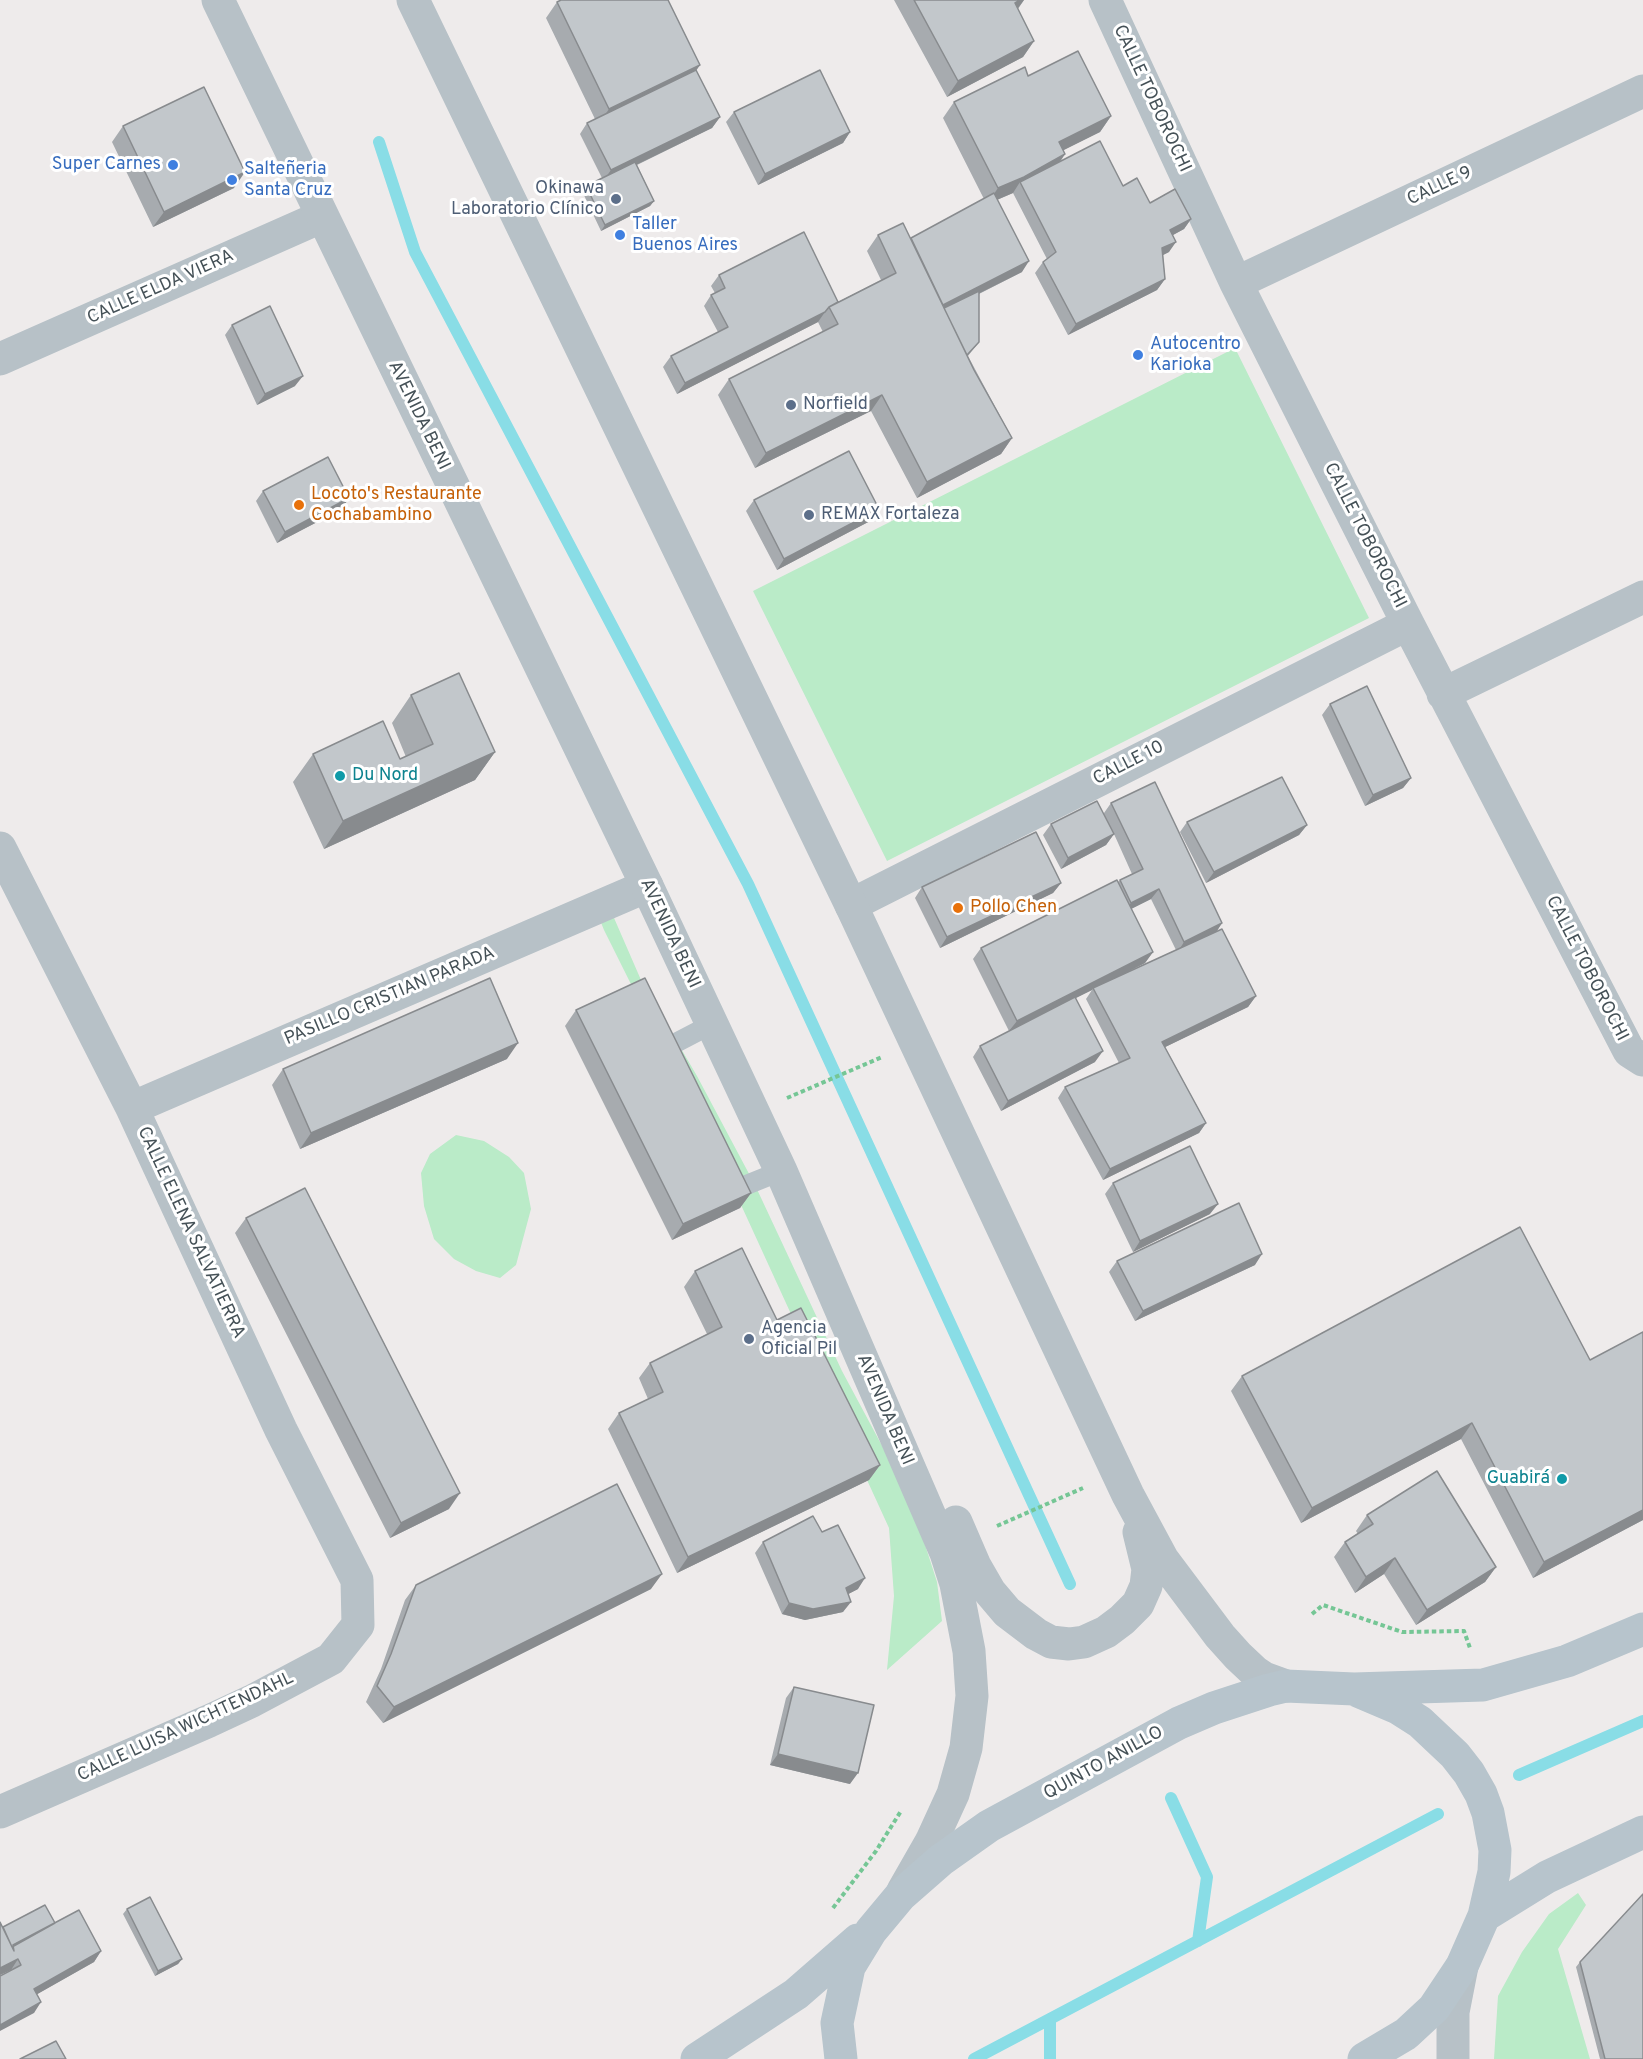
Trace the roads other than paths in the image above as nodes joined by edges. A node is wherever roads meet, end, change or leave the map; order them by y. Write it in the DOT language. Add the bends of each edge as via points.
graph roads {
  1 [pos="218,0"];
  2 [pos="413,0"];
  3 [pos="1105,0"];
  4 [pos="1643,91"];
  5 [pos="321,217"];
  6 [pos="1236,283"];
  7 [pos="0,359"];
  8 [pos="1643,597"];
  9 [pos="1408,624"];
  10 [pos="1443,694"];
  11 [pos="0,848"];
  12 [pos="647,886"];
  13 [pos="851,905"];
  14 [pos="711,1024"];
  15 [pos="1643,1060"];
  16 [pos="643,1070"];
  17 [pos="132,1108"];
  18 [pos="784,1178"];
  19 [pos="710,1194"];
  20 [pos="1128,1495"];
  21 [pos="358,1625"];
  22 [pos="1643,1629"];
  23 [pos="1286,1686"];
  24 [pos="1354,1689"];
  25 [pos="0,1812"];
  26 [pos="1643,1832"];
  27 [pos="893,1904"];
  28 [pos="1484,1916"];
  29 [pos="1462,1966"];
  30 [pos="696,2059"];
  31 [pos="841,2059"];
  32 [pos="1364,2059"];
  33 [pos="1453,2059"];
  1 -- 5 [label="street, AVENIDA BENI"];
  2 -- 13 [label="street"];
  3 -- 6 [label="street, CALLE TOBOROCHI"];
  4 -- 6 [label="street, CALLE 9"];
  5 -- 7 [label="street, CALLE ELDA VIERA"];
  5 -- 12 [label="street, AVENIDA BENI"];
  6 -- 9 [label="street, CALLE TOBOROCHI"];
  8 -- 10 [label="street"];
  9 -- 10 [label="street, CALLE TOBOROCHI"];
  9 -- 13 [label="street, CALLE 10"];
  10 -- 15 [label="street, CALLE TOBOROCHI" via="1629,1052"];
  11 -- 17 [label="street, CALLE ELENA SALVATIERRA"];
  12 -- 14 [label="street, AVENIDA BENI"];
  12 -- 17 [label="street, PASILLO CRISTIAN PARADA"];
  13 -- 20 [label="street"];
  14 -- 16 [label="lane" via="664,1049"];
  14 -- 18 [label="street, AVENIDA BENI"];
  17 -- 21 [label="street, CALLE ELENA SALVATIERRA" via="281,1430 357,1580"];
  18 -- 19 [label="lane" via="722,1195"];
  18 -- 20 [label="street" via="858,1300 975,1566 1007,1612 1051,1642 1069,1644 1084,1642 1122,1620 1138,1604 1148,1569"];
  18 -- 27 [label="street, AVENIDA BENI" via="946,1552 969,1651 972,1696 966,1749 953,1794 931,1842"];
  20 -- 23 [label="street" via="1163,1560 1220,1636 1255,1672"];
  21 -- 25 [label="street, CALLE LUISA WICHTENDAHL" via="331,1659 252,1701"];
  22 -- 24 [label="main road, QUINTO ANILLO" via="1567,1661 1484,1685"];
  23 -- 24 [label="main road, QUINTO ANILLO"];
  23 -- 27 [label="main road, QUINTO ANILLO" via="1179,1723 989,1826 941,1860"];
  24 -- 28 [label="main road, QUINTO ANILLO" via="1420,1722 1469,1773 1488,1813 1495,1850"];
  26 -- 28 [label="main road" via="1547,1877"];
  27 -- 30 [label="main road, QUINTO ANILLO" via="796,1994"];
  27 -- 31 [label="main road, QUINTO ANILLO" via="849,1967 837,2023"];
  28 -- 29 [label="main road, QUINTO ANILLO"];
  29 -- 32 [label="main road, QUINTO ANILLO" via="1434,2008 1406,2034"];
  29 -- 33 [label="street" via="1453,2012"];
}
